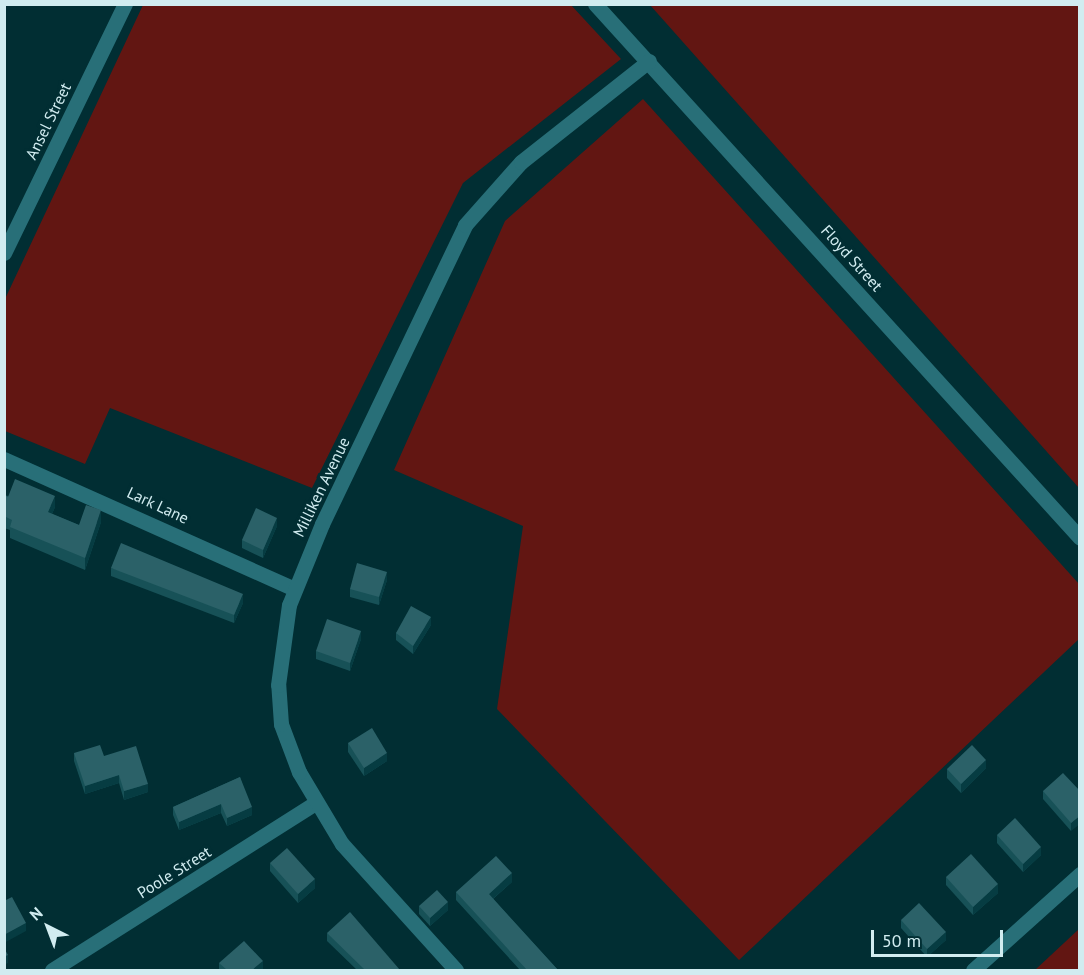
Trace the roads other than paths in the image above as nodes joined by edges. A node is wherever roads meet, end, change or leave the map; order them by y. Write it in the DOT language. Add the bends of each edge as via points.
graph roads {
  1 [pos="125,4"];
  2 [pos="595,4"];
  3 [pos="649,61"];
  4 [pos="4,253"];
  5 [pos="4,459"];
  6 [pos="1080,538"];
  7 [pos="294,589"];
  8 [pos="315,803"];
  9 [pos="1080,874"];
  10 [pos="52,970"];
  11 [pos="456,970"];
  12 [pos="973,970"];
  1 -- 4 [label="street, Ansel Street"];
  2 -- 3 [label="street, Floyd Street"];
  3 -- 6 [label="street, Floyd Street"];
  3 -- 7 [label="street, Milliken Avenue" via="521,162 465,225"];
  5 -- 7 [label="street, Lark Lane"];
  7 -- 8 [label="street, Milliken Avenue" via="279,654 281,724"];
  8 -- 10 [label="street, Poole Street"];
  8 -- 11 [label="street, Milliken Avenue" via="357,862"];
  9 -- 12 [label="street"];
}
